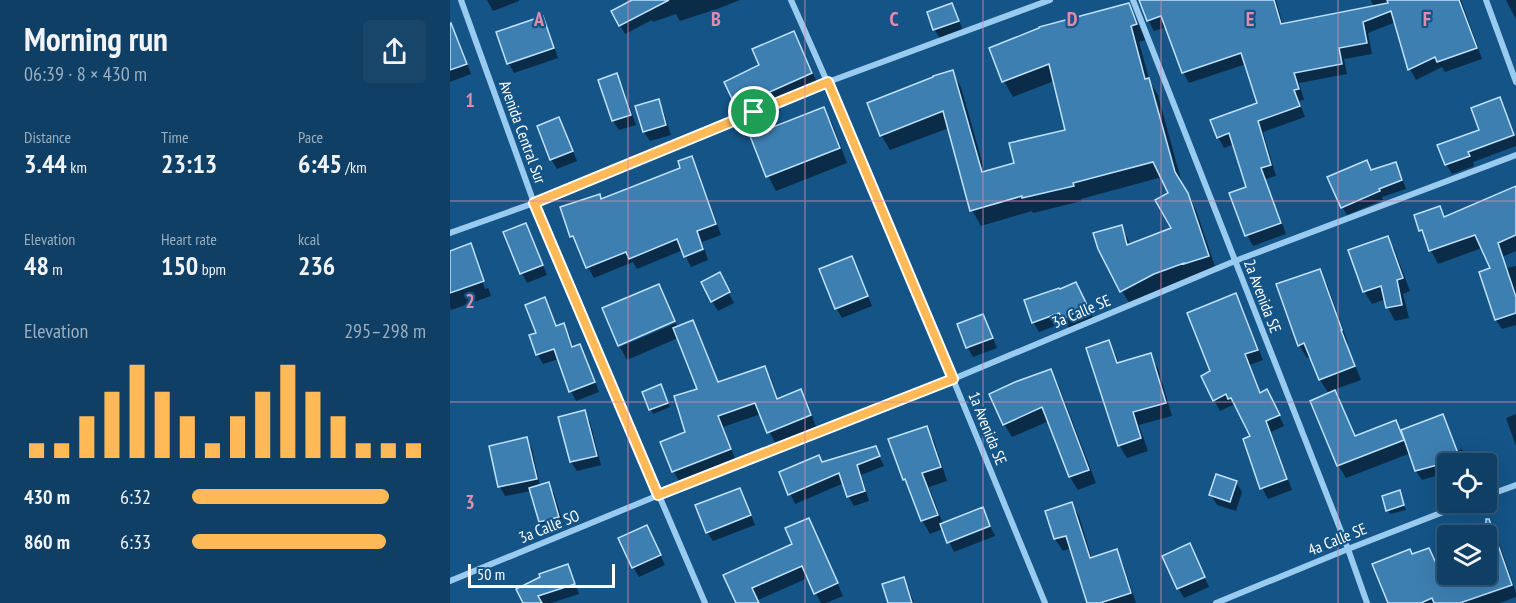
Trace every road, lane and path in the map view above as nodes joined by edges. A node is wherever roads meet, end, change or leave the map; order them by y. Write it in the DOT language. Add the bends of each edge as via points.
graph roads {
  1 [pos="460,0"];
  2 [pos="791,0"];
  3 [pos="1050,0"];
  4 [pos="1133,0"];
  5 [pos="1486,0"];
  6 [pos="828,82"];
  7 [pos="1516,82"];
  8 [pos="1516,155"];
  9 [pos="534,203"];
  10 [pos="450,233"];
  11 [pos="1235,261"];
  12 [pos="953,379"];
  13 [pos="1516,485"];
  14 [pos="1497,492"];
  15 [pos="658,495"];
  16 [pos="1441,513"];
  17 [pos="1348,549"];
  18 [pos="450,581"];
  19 [pos="705,603"];
  20 [pos="1045,603"];
  21 [pos="1216,603"];
  22 [pos="1367,603"];
  1 -- 9 [label="street, Avenida Central Sur"];
  2 -- 6 [label="street, 1a Avenida SE"];
  3 -- 6 [label="street"];
  4 -- 11 [label="street, 2a Avenida SE"];
  5 -- 7 [label="street"];
  6 -- 9 [label="street"];
  6 -- 12 [label="street, 1a Avenida SE"];
  8 -- 11 [label="street, 3a Calle SE"];
  9 -- 10 [label="street"];
  9 -- 15 [label="street, Avenida Central Sur"];
  11 -- 12 [label="street, 3a Calle SE"];
  11 -- 17 [label="street, 2a Avenida SE"];
  12 -- 15 [label="street, 3a Calle SE"];
  12 -- 20 [label="street, 1a Avenida SE"];
  13 -- 14 [label="street"];
  15 -- 18 [label="street, 3a Calle SO"];
  15 -- 19 [label="street, Avenida Central Sur"];
  16 -- 17 [label="street, 4a Calle SE"];
  17 -- 21 [label="street, 4a Calle SE"];
  17 -- 22 [label="street, 2a Avenida SE"];
}
